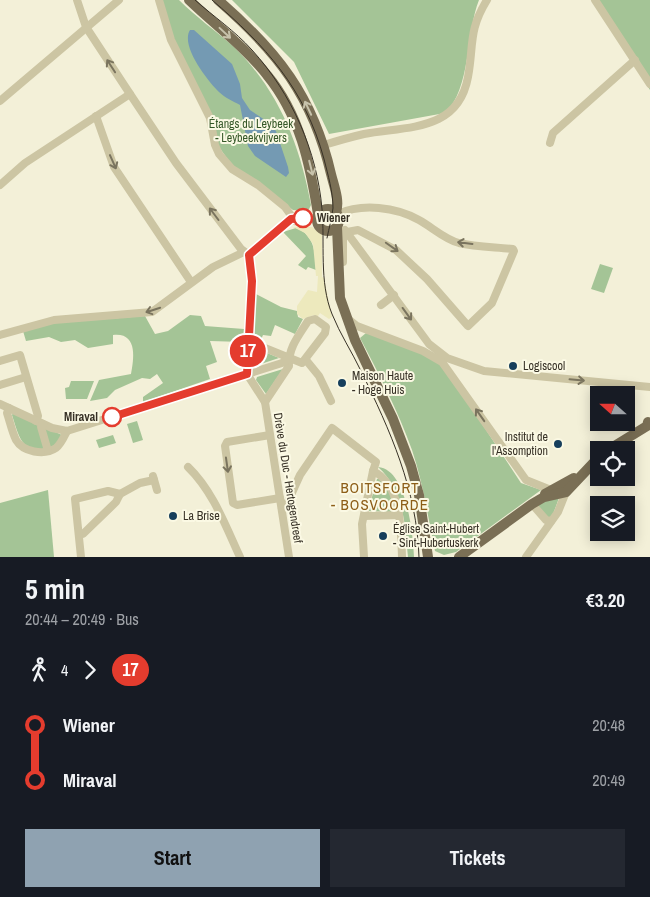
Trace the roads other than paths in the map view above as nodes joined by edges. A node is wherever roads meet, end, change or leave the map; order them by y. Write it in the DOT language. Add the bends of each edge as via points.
graph roads {
  1 [pos="77,0"];
  2 [pos="119,0"];
  3 [pos="158,0"];
  4 [pos="189,0"];
  5 [pos="218,0"];
  6 [pos="487,0"];
  7 [pos="595,0"];
  8 [pos="86,27"];
  9 [pos="635,60"];
  10 [pos="650,84"];
  11 [pos="130,94"];
  12 [pos="0,101"];
  13 [pos="96,116"];
  14 [pos="550,143"];
  15 [pos="324,145"];
  16 [pos="0,185"];
  17 [pos="337,213"];
  18 [pos="317,218"];
  19 [pos="294,220"];
  20 [pos="334,229"];
  21 [pos="347,232"];
  22 [pos="247,253"];
  23 [pos="191,282"];
  24 [pos="338,289"];
  25 [pos="394,295"];
  26 [pos="380,305"];
  27 [pos="347,318"];
  28 [pos="0,335"];
  29 [pos="355,340"];
  30 [pos="248,341"];
  31 [pos="429,344"];
  32 [pos="423,351"];
  33 [pos="307,358"];
  34 [pos="289,359"];
  35 [pos="0,361"];
  36 [pos="459,363"];
  37 [pos="451,373"];
  38 [pos="247,374"];
  39 [pos="26,377"];
  40 [pos="0,385"];
  41 [pos="650,388"];
  42 [pos="331,401"];
  43 [pos="265,402"];
  44 [pos="0,404"];
  45 [pos="9,408"];
  46 [pos="39,422"];
  47 [pos="649,423"];
  48 [pos="67,432"];
  49 [pos="270,435"];
  50 [pos="620,441"];
  51 [pos="48,451"];
  52 [pos="590,465"];
  53 [pos="188,468"];
  54 [pos="373,471"];
  55 [pos="158,490"];
  56 [pos="550,490"];
  57 [pos="567,491"];
  58 [pos="120,494"];
  59 [pos="280,498"];
  60 [pos="535,502"];
  61 [pos="282,509"];
  62 [pos="399,514"];
  63 [pos="364,516"];
  64 [pos="551,521"];
  65 [pos="79,534"];
  66 [pos="477,544"];
  67 [pos="81,557"];
  68 [pos="240,557"];
  69 [pos="289,557"];
  70 [pos="364,557"];
  71 [pos="402,557"];
  72 [pos="428,557"];
  73 [pos="459,557"];
  74 [pos="468,557"];
  75 [pos="526,557"];
  1 -- 8 [label="street"];
  2 -- 8 [label="street"];
  3 -- 19 [label="street" via="171,40 210,118 219,154 232,169 270,195"];
  4 -- 18 [label="main road, one-way" via="267,74 282,96 306,150 313,177"];
  15 -- 5 [label="main road, one-way" via="291,75 250,28"];
  6 -- 15 [label="street" via="473,32 465,89 450,112 425,126 364,134"];
  7 -- 9 [label="street"];
  11 -- 8 [label="street, one-way"];
  8 -- 12 [label="street"];
  9 -- 10 [label="street"];
  9 -- 14 [label="street" via="553,133"];
  11 -- 13 [label="street"];
  22 -- 11 [label="street, one-way" via="176,163"];
  13 -- 16 [label="street" via="25,163"];
  13 -- 23 [label="street, one-way" via="114,167"];
  15 -- 17 [label="main road"];
  17 -- 18 [label="main road" via="326,209"];
  17 -- 20 [label="main road" via="339,220"];
  21 -- 17 [label="street, one-way" via="358,230 396,250 427,279 468,326 492,303 514,249 458,243 419,220 394,210 378,208"];
  18 -- 19 [label="street"];
  18 -- 20 [label="main road" via="320,229"];
  19 -- 22 [label="street"];
  20 -- 21 [label="street"];
  20 -- 24 [label="main road"];
  20 -- 29 [label="main road" via="334,291 341,315"];
  21 -- 24 [label="street" via="343,239 342,280"];
  21 -- 25 [label="street"];
  22 -- 23 [label="street"];
  22 -- 30 [label="street" via="252,294"];
  23 -- 28 [label="street, one-way" via="152,312 54,320"];
  24 -- 27 [label="main road"];
  25 -- 26 [label="street"];
  25 -- 31 [label="street, one-way"];
  27 -- 29 [label="main road"];
  27 -- 32 [label="street" via="357,326"];
  29 -- 72 [label="main road" via="393,419 411,466"];
  30 -- 34 [label="street"];
  30 -- 38 [label="street"];
  31 -- 32 [label="street"];
  31 -- 36 [label="street" via="443,356"];
  32 -- 37 [label="street" via="440,360"];
  33 -- 34 [label="street" via="302,362"];
  33 -- 34 [label="street, Drève du Duc - Hertogendreef" via="326,330 313,319 308,321 294,342"];
  33 -- 42 [label="street"];
  34 -- 38 [label="street"];
  34 -- 43 [label="street, Drève du Duc - Hertogendreef" via="289,366"];
  35 -- 39 [label="street" via="20,355"];
  36 -- 37 [label="street" via="453,366"];
  36 -- 41 [label="street, one-way" via="494,373"];
  56 -- 37 [label="street, one-way" via="525,478"];
  38 -- 43 [label="street, Drève du Duc - Hertogendreef"];
  38 -- 48 [label="street"];
  39 -- 40 [label="street"];
  39 -- 46 [label="street"];
  43 -- 49 [label="street, Drève du Duc - Hertogendreef"];
  44 -- 45 [label="street"];
  45 -- 46 [label="street"];
  45 -- 51 [label="street" via="7,413 20,445 36,452"];
  46 -- 48 [label="street"];
  46 -- 51 [label="street"];
  47 -- 50 [label="main road" via="640,425"];
  48 -- 51 [label="street" via="57,447"];
  49 -- 59 [label="street, Drève du Duc - Hertogendreef"];
  49 -- 59 [label="street, one-way" via="228,442 225,446 233,503"];
  52 -- 56 [label="main road"];
  52 -- 57 [label="main road"];
  53 -- 68 [label="street" via="196,474 221,516"];
  54 -- 61 [label="street" via="376,462 332,428 300,475"];
  54 -- 62 [label="street" via="387,483"];
  54 -- 63 [label="street"];
  55 -- 58 [label="street" via="154,478"];
  56 -- 60 [label="main road"];
  57 -- 60 [label="main road"];
  57 -- 64 [label="street"];
  58 -- 65 [label="street" via="116,502 83,534"];
  58 -- 65 [label="street" via="108,491 75,499"];
  59 -- 61 [label="street, Drève du Duc - Hertogendreef"];
  60 -- 64 [label="street" via="546,520"];
  60 -- 66 [label="main road"];
  61 -- 69 [label="street, Drève du Duc - Hertogendreef"];
  62 -- 63 [label="street"];
  62 -- 71 [label="street"];
  63 -- 70 [label="street"];
  64 -- 75 [label="street"];
  65 -- 67 [label="street"];
  66 -- 73 [label="main road"];
  66 -- 74 [label="main road"];
}
